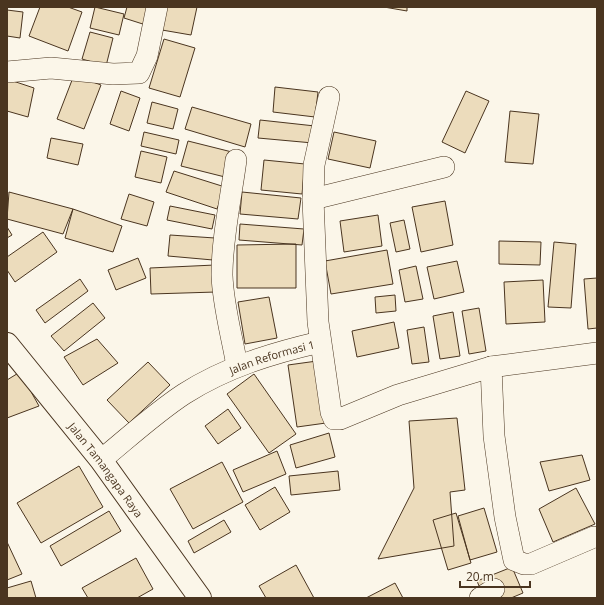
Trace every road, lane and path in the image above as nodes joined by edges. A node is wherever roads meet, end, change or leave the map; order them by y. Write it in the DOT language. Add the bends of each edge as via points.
graph roads {
  1 [pos="157,7"];
  2 [pos="7,72"];
  3 [pos="329,97"];
  4 [pos="236,160"];
  5 [pos="444,167"];
  6 [pos="313,199"];
  7 [pos="320,342"];
  8 [pos="7,344"];
  9 [pos="597,353"];
  10 [pos="237,366"];
  11 [pos="491,367"];
  12 [pos="101,460"];
  13 [pos="594,537"];
  14 [pos="200,598"];
  1 -- 2 [label="street" via="147,56 139,73 113,74 51,68"];
  3 -- 6 [label="street, Jalan Reformasi 1" via="314,165"];
  4 -- 10 [label="street" via="222,257 222,277"];
  5 -- 6 [label="street"];
  6 -- 7 [label="street, Jalan Reformasi 1"];
  7 -- 10 [label="street, Jalan Reformasi 1"];
  7 -- 11 [label="street" via="331,412 337,420 398,395"];
  8 -- 12 [label="main road, Jalan Tamangapa Raya"];
  9 -- 11 [label="street"];
  10 -- 12 [label="street, Jalan Reformasi 1" via="177,399"];
  11 -- 13 [label="street" via="494,436 505,517 514,560 531,564"];
  12 -- 14 [label="main road, Jalan Tamangapa Raya"];
}
